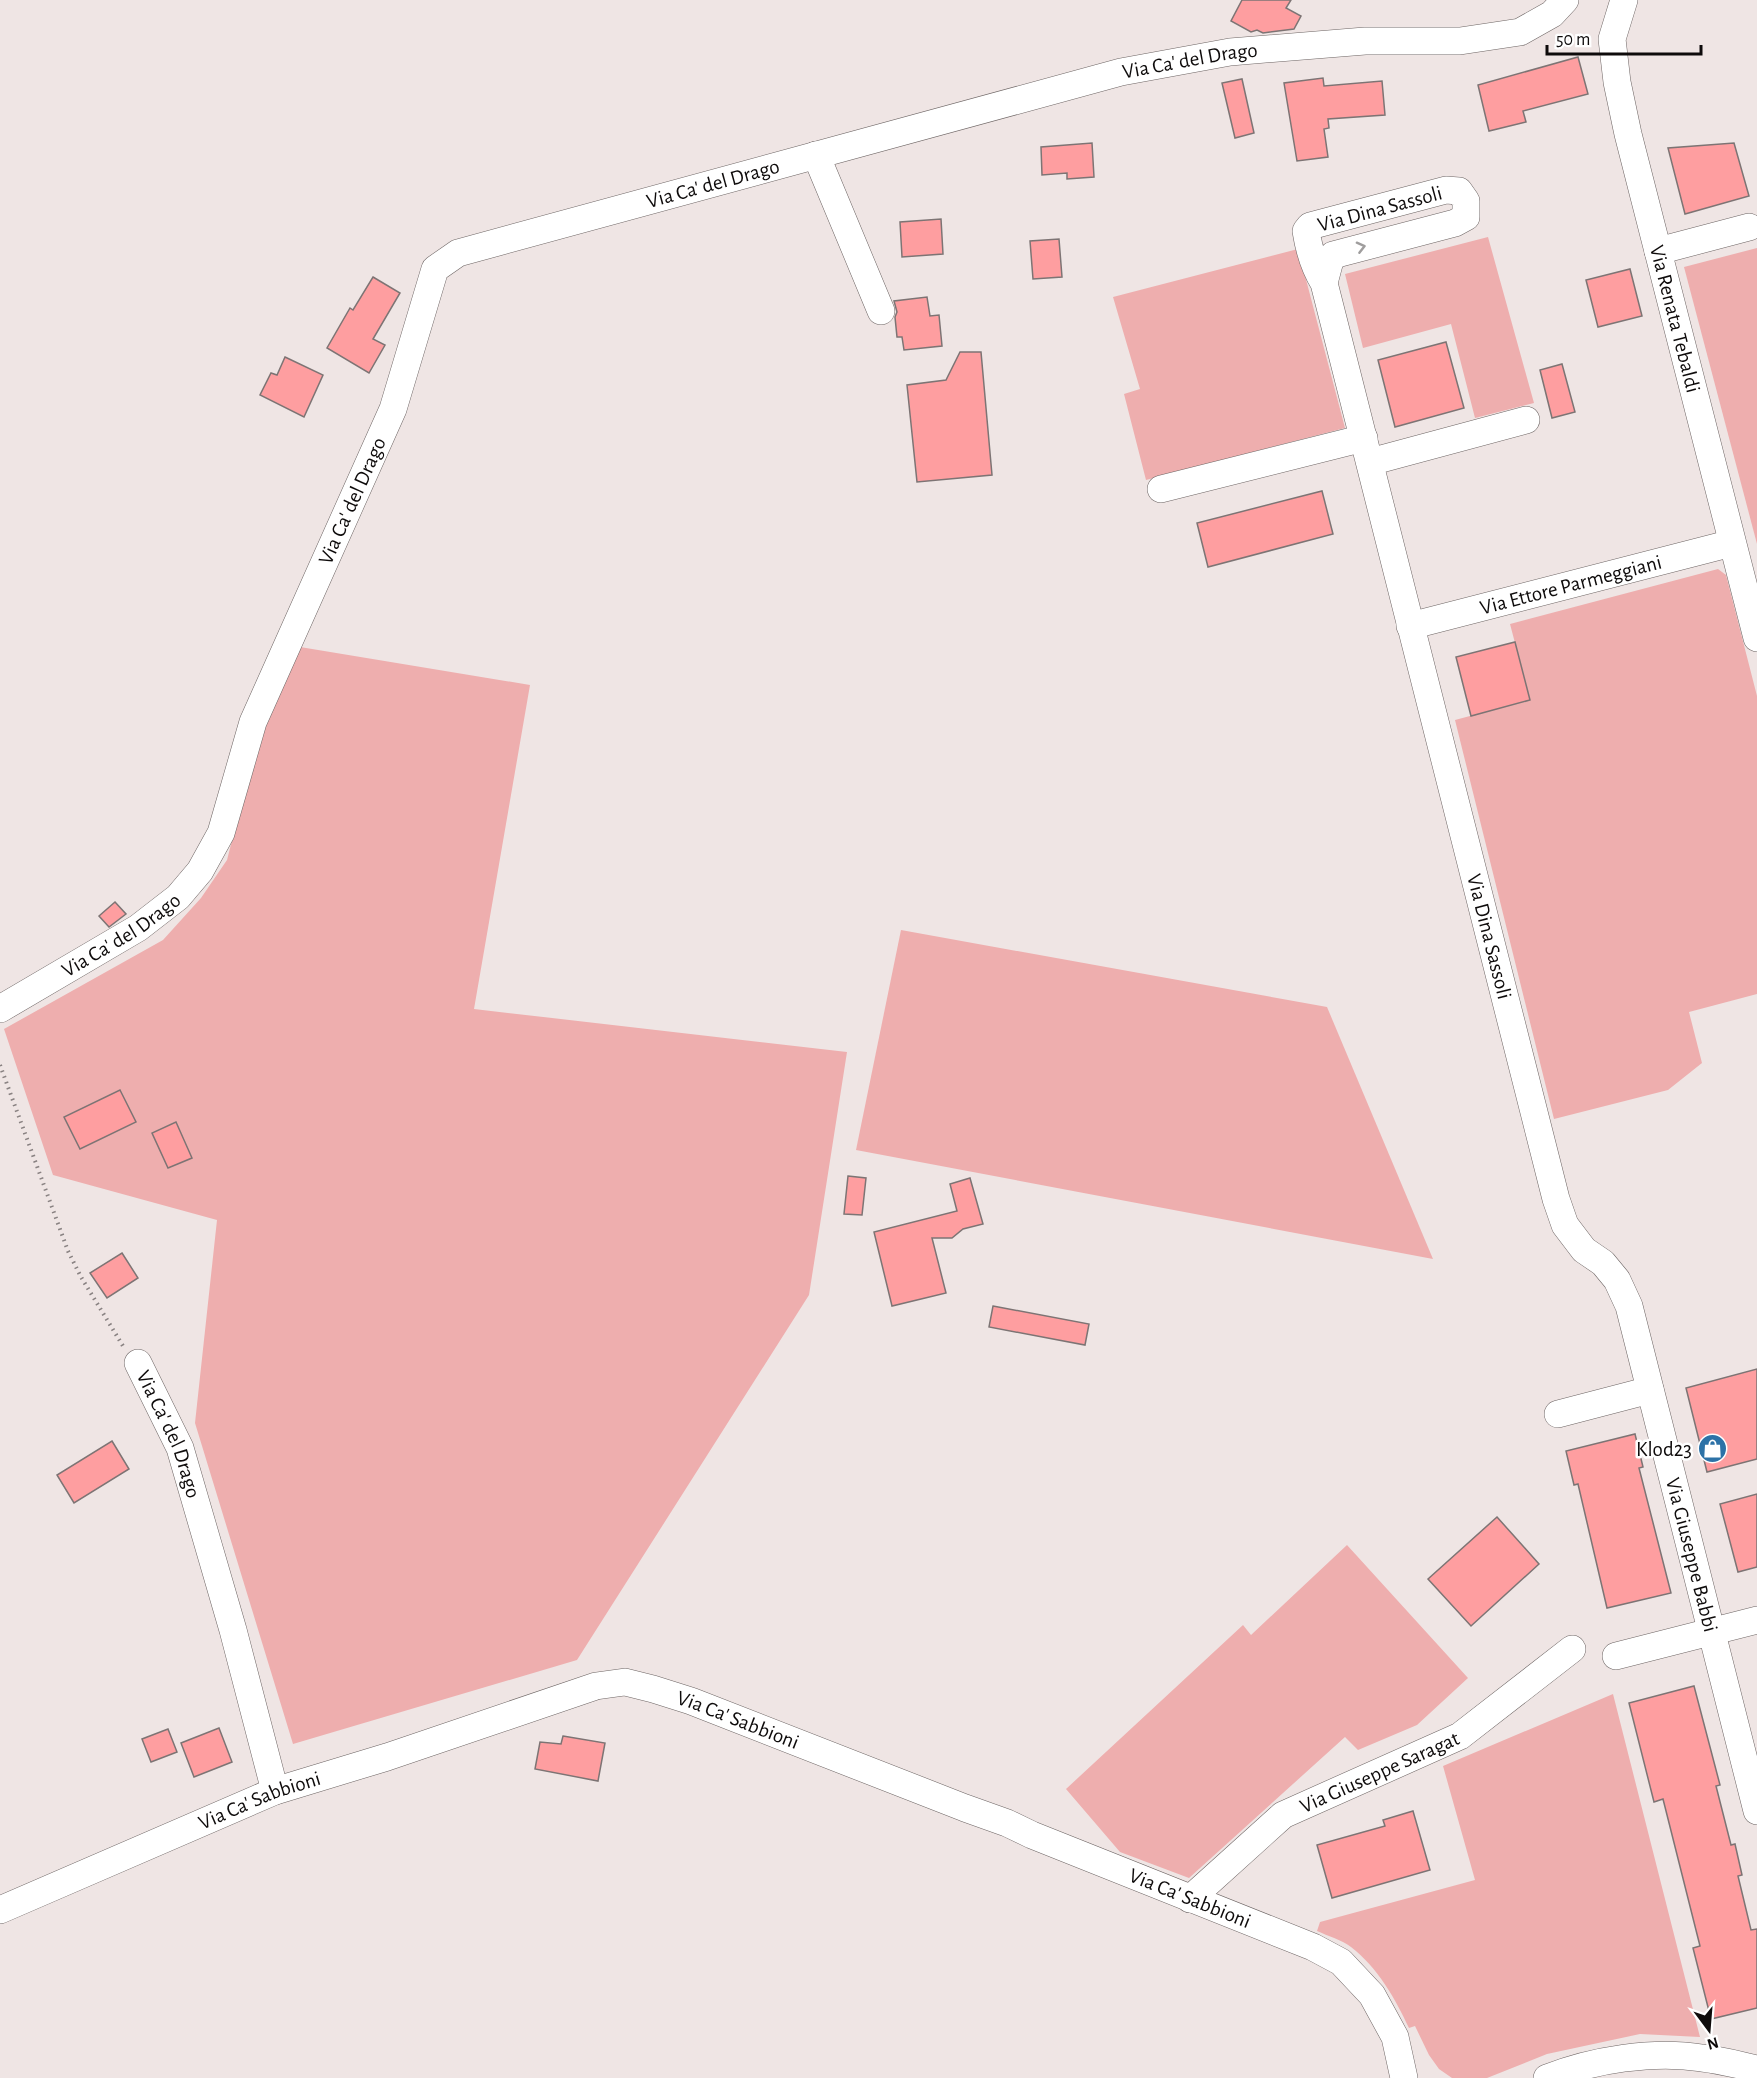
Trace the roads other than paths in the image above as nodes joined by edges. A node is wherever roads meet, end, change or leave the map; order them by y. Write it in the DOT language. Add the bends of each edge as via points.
graph roads {
  1 [pos="1565,0"];
  2 [pos="1624,0"];
  3 [pos="816,155"];
  4 [pos="1749,227"];
  5 [pos="1658,251"];
  6 [pos="1324,283"];
  7 [pos="880,311"];
  8 [pos="1526,420"];
  9 [pos="1367,450"];
  10 [pos="1161,489"];
  11 [pos="1732,543"];
  12 [pos="1410,626"];
  13 [pos="1757,638"];
  14 [pos="0,1009"];
  15 [pos="138,1363"];
  16 [pos="1650,1390"];
  17 [pos="1558,1414"];
  18 [pos="1757,1620"];
  19 [pos="1712,1631"];
  20 [pos="1572,1649"];
  21 [pos="1616,1656"];
  22 [pos="275,1791"];
  23 [pos="1757,1810"];
  24 [pos="1190,1899"];
  25 [pos="0,1910"];
  26 [pos="1757,2069"];
  27 [pos="1404,2078"];
  28 [pos="1547,2078"];
  1 -- 3 [label="street, Via Ca' del Drago" via="1552,14 1520,32 1460,41 1365,41 1230,52 1121,72"];
  2 -- 5 [label="street, Via Renata Tebaldi" via="1612,39 1617,82"];
  3 -- 7 [label="street"];
  3 -- 14 [label="street, Via Ca' del Drago" via="458,253 435,269 393,409 253,722 221,834 200,871 178,897 138,928"];
  4 -- 5 [label="street"];
  5 -- 11 [label="street, Via Renata Tebaldi"];
  6 -- 6 [label="street, Via Dina Sassoli, one-way" via="1333,255 1455,223 1466,216 1466,201 1459,191 1446,190 1310,226 1307,241"];
  6 -- 9 [label="street, Via Dina Sassoli"];
  8 -- 9 [label="street"];
  9 -- 10 [label="street"];
  9 -- 12 [label="street, Via Dina Sassoli"];
  11 -- 12 [label="street, Via Ettore Parmeggiani"];
  11 -- 13 [label="street, Via Renata Tebaldi"];
  12 -- 16 [label="street, Via Dina Sassoli" via="1556,1199 1565,1225 1584,1250 1603,1263 1617,1280 1629,1306"];
  15 -- 22 [label="street, Via Ca' del Drago" via="180,1448"];
  16 -- 17 [label="street"];
  16 -- 19 [label="street, Via Giuseppe Babbi"];
  18 -- 19 [label="street"];
  19 -- 21 [label="street"];
  19 -- 23 [label="street, Via Giuseppe Babbi"];
  20 -- 24 [label="street, Via Giuseppe Saragat" via="1460,1736 1283,1815"];
  22 -- 24 [label="street, Via Ca' Sabbioni" via="596,1686 625,1682 691,1701 1007,1823"];
  22 -- 25 [label="street, Via Ca' Sabbioni"];
  24 -- 27 [label="street, Via Ca' Sabbioni" via="1313,1947 1341,1962 1372,1995 1395,2037"];
  26 -- 28 [label="street" via="1700,2057 1644,2056 1571,2068"];
}
